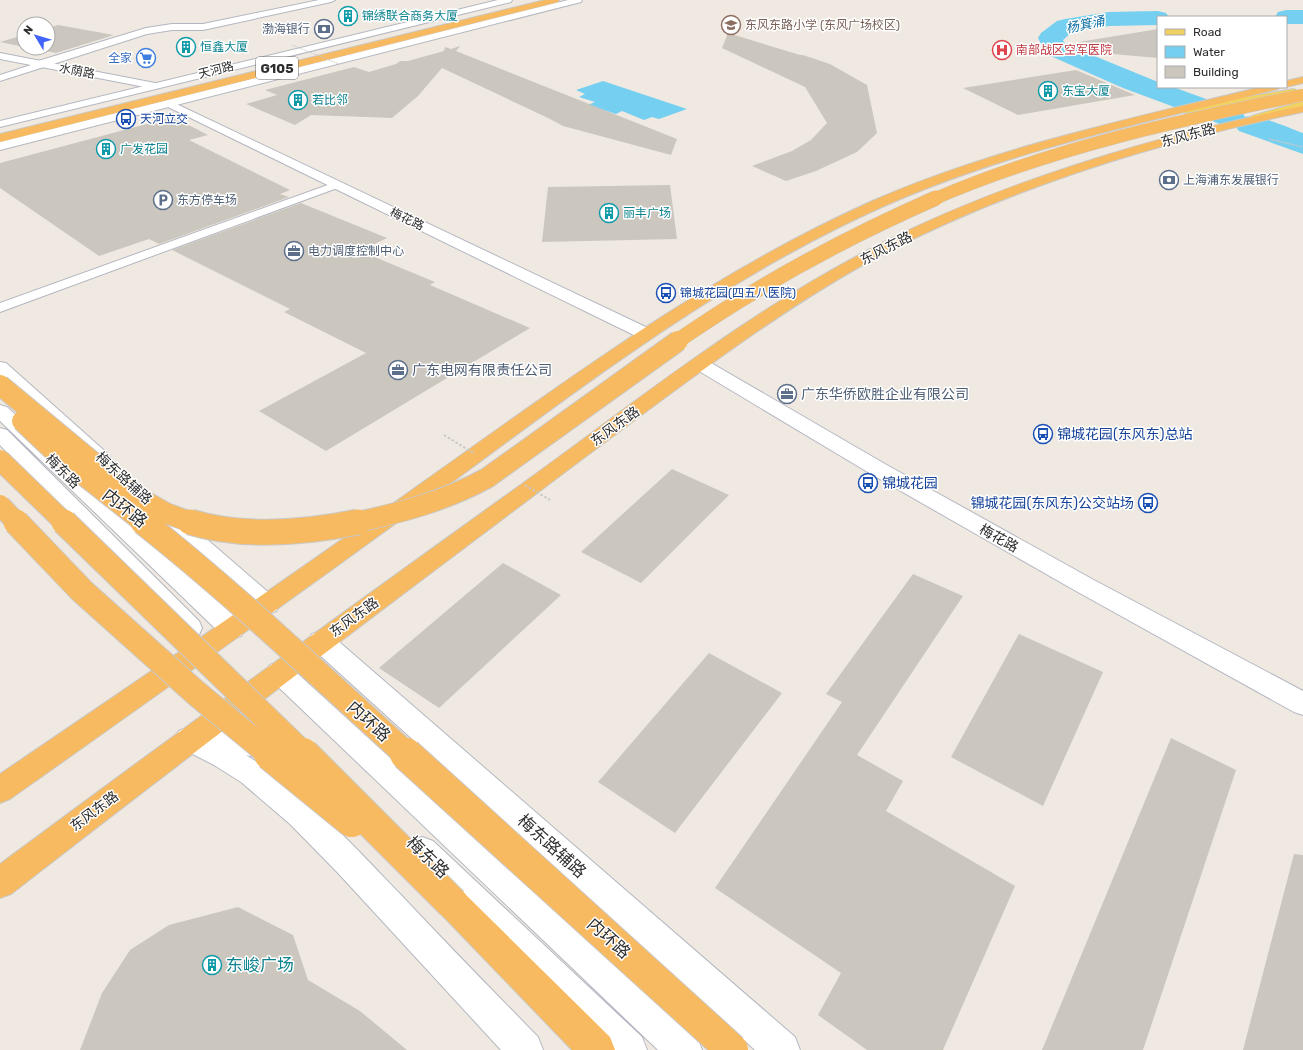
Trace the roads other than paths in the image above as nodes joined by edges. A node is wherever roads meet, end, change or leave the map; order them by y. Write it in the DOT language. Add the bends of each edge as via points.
graph roads {
  1 [pos="331,0"];
  2 [pos="508,0"];
  3 [pos="532,0"];
  4 [pos="555,0"];
  5 [pos="578,0"];
  6 [pos="448,20"];
  7 [pos="398,27"];
  8 [pos="0,56"];
  9 [pos="41,64"];
  10 [pos="0,78"];
  11 [pos="201,80"];
  12 [pos="1303,80"];
  13 [pos="1287,84"];
  14 [pos="155,86"];
  15 [pos="1270,88"];
  16 [pos="1303,90"];
  17 [pos="1303,95"];
  18 [pos="168,103"];
  19 [pos="1303,104"];
  20 [pos="1209,105"];
  21 [pos="1190,109"];
  22 [pos="1303,109"];
  23 [pos="1256,118"];
  24 [pos="0,124"];
  25 [pos="0,130"];
  26 [pos="0,138"];
  27 [pos="0,146"];
  28 [pos="336,184"];
  29 [pos="0,308"];
  30 [pos="646,334"];
  31 [pos="700,364"];
  32 [pos="0,366"];
  33 [pos="0,385"];
  34 [pos="0,399"];
  35 [pos="0,410"];
  36 [pos="0,434"];
  37 [pos="0,460"];
  38 [pos="0,505"];
  39 [pos="267,605"];
  40 [pos="232,630"];
  41 [pos="321,641"];
  42 [pos="207,646"];
  43 [pos="279,672"];
  44 [pos="1303,704"];
  45 [pos="190,739"];
  46 [pos="0,790"];
  47 [pos="0,883"];
  48 [pos="452,903"];
  49 [pos="525,1050"];
  50 [pos="597,1050"];
  51 [pos="629,1050"];
  52 [pos="684,1050"];
  53 [pos="732,1050"];
  54 [pos="782,1050"];
  1 -- 9 [label="street" via="203,27 172,27 146,31"];
  2 -- 7 [label="street"];
  3 -- 6 [label="highway, 天河路 / G105"];
  4 -- 26 [label="highway, 天河路 / G105"];
  5 -- 18 [label="street"];
  6 -- 7 [label="highway"];
  6 -- 11 [label="highway, 天河路 / G105"];
  7 -- 14 [label="street"];
  8 -- 9 [label="street, 水荫路"];
  9 -- 10 [label="street"];
  9 -- 14 [label="street, 水荫路"];
  11 -- 14 [label="highway"];
  11 -- 25 [label="highway, 天河路 / G105"];
  12 -- 13 [label="highway"];
  14 -- 24 [label="street"];
  15 -- 20 [label="highway"];
  16 -- 20 [label="main road, 东风东路"];
  17 -- 33 [label="highway, bridge" via="1148,129 1072,149 965,186 880,223 743,297 659,353 494,474 468,489 391,515 309,529 272,532 238,531 177,518 129,492"];
  18 -- 27 [label="street"];
  18 -- 28 [label="street, 梅花路"];
  19 -- 23 [label="main road, 东风东路"];
  20 -- 21 [label="main road, 东风东路"];
  21 -- 30 [label="highway, 东风东路" via="1008,155 883,202 770,256"];
  22 -- 23 [label="highway"];
  23 -- 31 [label="highway, 东风东路" via="1081,165 941,221 842,270 779,309"];
  28 -- 29 [label="lane"];
  28 -- 30 [label="street, 梅花路"];
  30 -- 39 [label="highway, 东风东路" via="545,402"];
  31 -- 41 [label="highway, 东风东路"];
  31 -- 44 [label="street, 梅花路" via="1070,578"];
  32 -- 39 [label="street, 梅东路辅路"];
  34 -- 53 [label="highway, 内环路, bridge" via="58,455 173,546 264,625"];
  35 -- 40 [label="street, 梅东路"];
  36 -- 42 [label="street, 梅东路"];
  37 -- 48 [label="highway, bridge" via="287,738"];
  38 -- 48 [label="highway, bridge" via="82,591 190,688"];
  39 -- 40 [label="highway, 东风东路"];
  40 -- 42 [label="highway, 东风东路"];
  41 -- 43 [label="highway, 东风东路"];
  41 -- 54 [label="street, 梅东路辅路"];
  42 -- 46 [label="highway, 东风东路"];
  43 -- 45 [label="highway, 东风东路"];
  43 -- 52 [label="street"];
  45 -- 47 [label="highway, 东风东路"];
  45 -- 49 [label="street" via="251,773 300,814"];
  45 -- 51 [label="street, 梅东路" via="218,739 288,750 317,760 338,774"];
  48 -- 50 [label="highway"];
}
